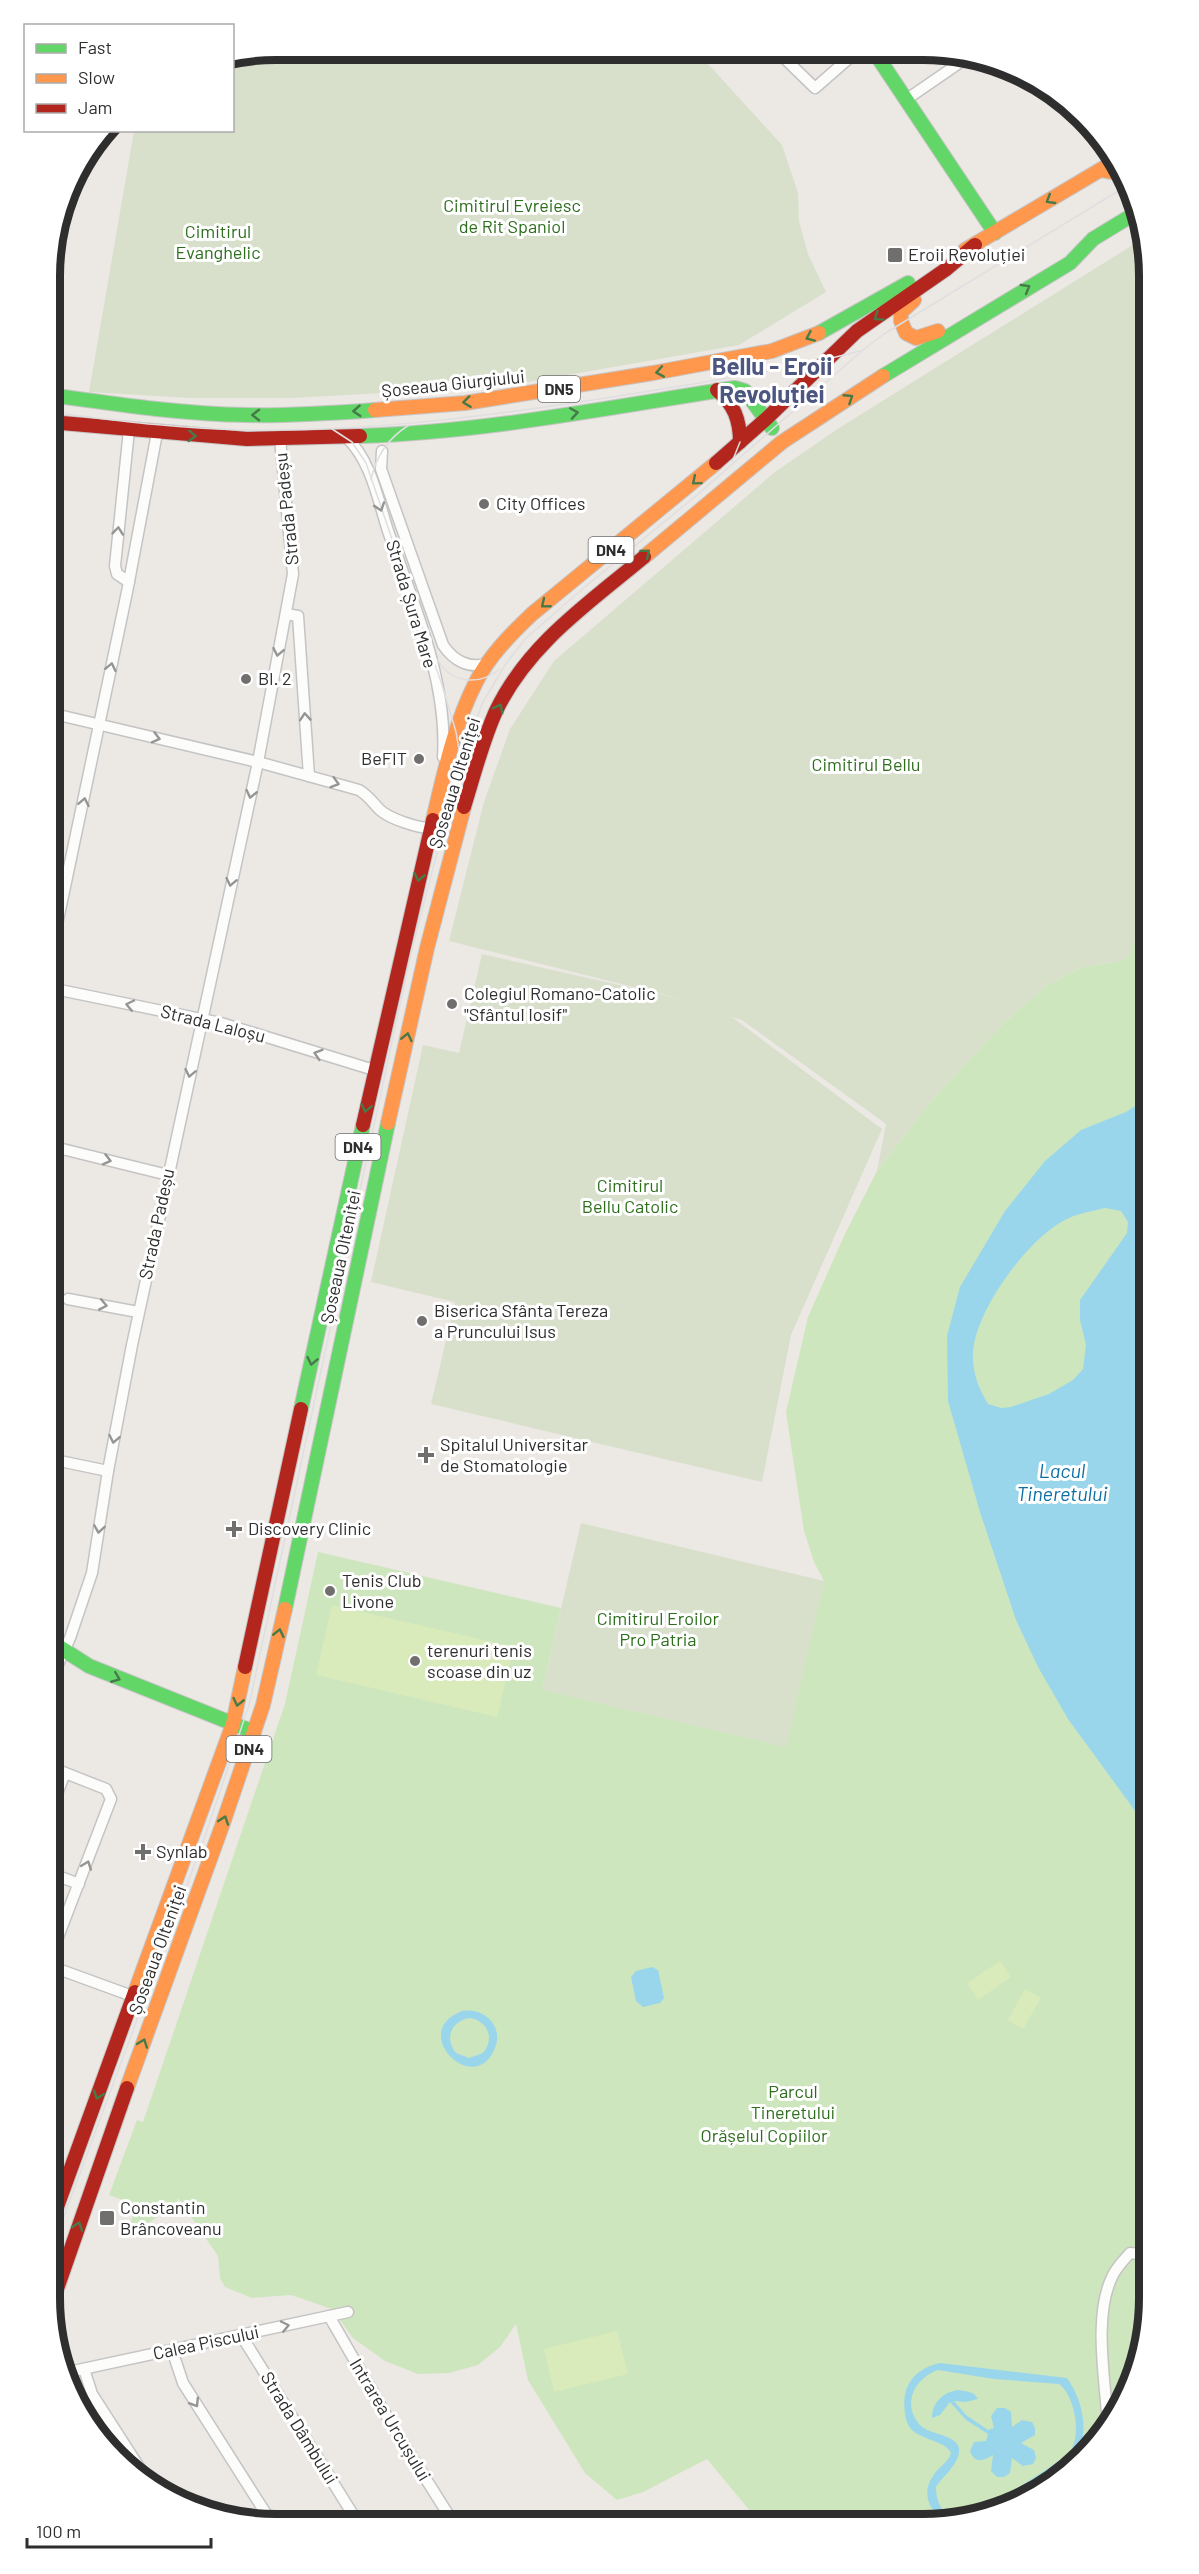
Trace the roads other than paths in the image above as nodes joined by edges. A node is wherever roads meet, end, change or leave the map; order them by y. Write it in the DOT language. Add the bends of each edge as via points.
graph roads {
  1 [pos="786,60"];
  2 [pos="847,60"];
  3 [pos="880,60"];
  4 [pos="959,63"];
  5 [pos="908,99"];
  6 [pos="1109,166"];
  7 [pos="1130,212"];
  8 [pos="1131,216"];
  9 [pos="1124,220"];
  10 [pos="1133,227"];
  11 [pos="995,233"];
  12 [pos="975,245"];
  13 [pos="1070,263"];
  14 [pos="982,314"];
  15 [pos="717,390"];
  16 [pos="60,396"];
  17 [pos="766,419"];
  18 [pos="60,424"];
  19 [pos="129,430"];
  20 [pos="157,433"];
  21 [pos="393,435"];
  22 [pos="346,436"];
  23 [pos="280,439"];
  24 [pos="740,442"];
  25 [pos="782,442"];
  26 [pos="382,451"];
  27 [pos="371,480"];
  28 [pos="129,582"];
  29 [pos="286,614"];
  30 [pos="488,663"];
  31 [pos="60,715"];
  32 [pos="99,724"];
  33 [pos="258,762"];
  34 [pos="309,776"];
  35 [pos="442,782"];
  36 [pos="430,828"];
  37 [pos="60,910"];
  38 [pos="60,990"];
  39 [pos="201,1019"];
  40 [pos="374,1070"];
  41 [pos="60,1148"];
  42 [pos="168,1175"];
  43 [pos="68,1299"];
  44 [pos="138,1312"];
  45 [pos="60,1461"];
  46 [pos="108,1471"];
  47 [pos="60,1649"];
  48 [pos="64,1652"];
  49 [pos="60,1661"];
  50 [pos="233,1724"];
  51 [pos="255,1732"];
  52 [pos="60,1771"];
  53 [pos="65,1773"];
  54 [pos="60,1786"];
  55 [pos="60,1877"];
  56 [pos="79,1884"];
  57 [pos="60,1932"];
  58 [pos="60,1970"];
  59 [pos="135,1997"];
  60 [pos="60,2197"];
  61 [pos="1139,2254"];
  62 [pos="60,2278"];
  63 [pos="348,2312"];
  64 [pos="329,2316"];
  65 [pos="242,2335"];
  66 [pos="172,2350"];
  67 [pos="84,2369"];
  68 [pos="72,2371"];
  69 [pos="1106,2412"];
  70 [pos="124,2444"];
  71 [pos="119,2446"];
  72 [pos="135,2461"];
  73 [pos="266,2514"];
  74 [pos="353,2514"];
  75 [pos="448,2514"];
  1 -- 2 [label="street" via="815,88"];
  3 -- 5 [label="main road"];
  4 -- 5 [label="street"];
  5 -- 11 [label="main road"];
  6 -- 11 [label="main road, one-way"];
  7 -- 9 [label="main road"];
  8 -- 9 [label="main road"];
  9 -- 13 [label="main road" via="1093,239"];
  10 -- 13 [label="main road"];
  11 -- 12 [label="main road"];
  12 -- 14 [label="main road" via="945,276 907,304 900,320 908,336 922,339 969,315"];
  12 -- 16 [label="main road, Șoseaua Giurgiului / DN5, one-way" via="833,326 788,346 560,389 456,404 279,416 189,413"];
  12 -- 17 [label="main road, Șoseaua Olteniței / DN4, one-way" via="858,331"];
  14 -- 13 [label="main road, one-way"];
  25 -- 14 [label="main road, Șoseaua Olteniței, one-way"];
  15 -- 17 [label="main road, DN5" via="745,391"];
  21 -- 15 [label="main road, DN5, one-way" via="518,422"];
  15 -- 24 [label="main road" via="735,407"];
  17 -- 24 [label="main road, Șoseaua Olteniței / DN4"];
  17 -- 25 [label="main road, DN5"];
  18 -- 19 [label="main road, DN5"];
  19 -- 20 [label="main road, DN5"];
  28 -- 19 [label="street, one-way" via="117,574 115,566"];
  20 -- 23 [label="main road, DN5, one-way"];
  20 -- 28 [label="street"];
  21 -- 22 [label="main road, DN5"];
  21 -- 26 [label="street"];
  22 -- 23 [label="main road, DN5"];
  22 -- 27 [label="street, Strada Șura Mare" via="361,453"];
  23 -- 29 [label="street, Strada Padeșu" via="293,574"];
  24 -- 30 [label="main road, Șoseaua Olteniței / DN4, one-way" via="532,614 505,639"];
  51 -- 25 [label="main road, Șoseaua Olteniței / DN4, one-way" via="300,1544 427,948 487,732 509,688 545,640"];
  26 -- 27 [label="street"];
  26 -- 30 [label="street, Strada Șura Mare" via="381,469 442,645 461,663"];
  27 -- 35 [label="street, Strada Șura Mare, one-way" via="427,643 442,720"];
  32 -- 28 [label="street, one-way"];
  29 -- 33 [label="street, Strada Padeșu, one-way"];
  34 -- 29 [label="street, one-way" via="298,616"];
  30 -- 35 [label="main road, Șoseaua Olteniței / DN4" via="465,706"];
  31 -- 32 [label="street"];
  32 -- 33 [label="street, one-way"];
  37 -- 32 [label="street, one-way"];
  33 -- 34 [label="street"];
  33 -- 39 [label="street, Strada Padeșu, one-way"];
  34 -- 36 [label="street, one-way" via="359,790 381,811 420,828"];
  35 -- 36 [label="main road, Șoseaua Olteniței / DN4"];
  36 -- 40 [label="main road, Șoseaua Olteniței / DN4, one-way"];
  39 -- 38 [label="street, Strada Laloșu, one-way"];
  40 -- 39 [label="street, Strada Laloșu, one-way"];
  39 -- 42 [label="street, Strada Padeșu, one-way"];
  40 -- 50 [label="main road, Șoseaua Olteniței / DN4, one-way"];
  41 -- 42 [label="street, one-way"];
  42 -- 44 [label="street, Strada Padeșu"];
  43 -- 44 [label="street, one-way"];
  44 -- 46 [label="street, Strada Padeșu, one-way"];
  45 -- 46 [label="street"];
  46 -- 48 [label="street, Strada Padeșu, one-way" via="92,1574"];
  47 -- 48 [label="main road"];
  48 -- 49 [label="street, Strada Padeșu"];
  48 -- 50 [label="main road, one-way" via="102,1672"];
  50 -- 51 [label="main road"];
  50 -- 59 [label="main road, Șoseaua Olteniței / DN4"];
  62 -- 51 [label="main road, Șoseaua Olteniței / DN4, one-way"];
  52 -- 53 [label="street"];
  53 -- 54 [label="street"];
  56 -- 53 [label="street, one-way" via="110,1805 110,1794"];
  55 -- 56 [label="street"];
  56 -- 57 [label="street"];
  58 -- 59 [label="street"];
  59 -- 60 [label="main road, Șoseaua Olteniței / DN4, one-way"];
  61 -- 69 [label="street" via="1130,2253 1113,2275 1105,2300 1102,2371"];
  63 -- 64 [label="street, Calea Piscului"];
  65 -- 64 [label="street, Calea Piscului, one-way"];
  64 -- 75 [label="street, Intrarea Urcușului"];
  65 -- 66 [label="street, Calea Piscului"];
  65 -- 74 [label="street, Strada Dâmbului"];
  66 -- 67 [label="street, Calea Piscului"];
  66 -- 73 [label="street, one-way" via="183,2384"];
  67 -- 68 [label="street, Calea Piscului"];
  67 -- 70 [label="street" via="92,2394"];
  70 -- 71 [label="street"];
  70 -- 72 [label="street"];
}
